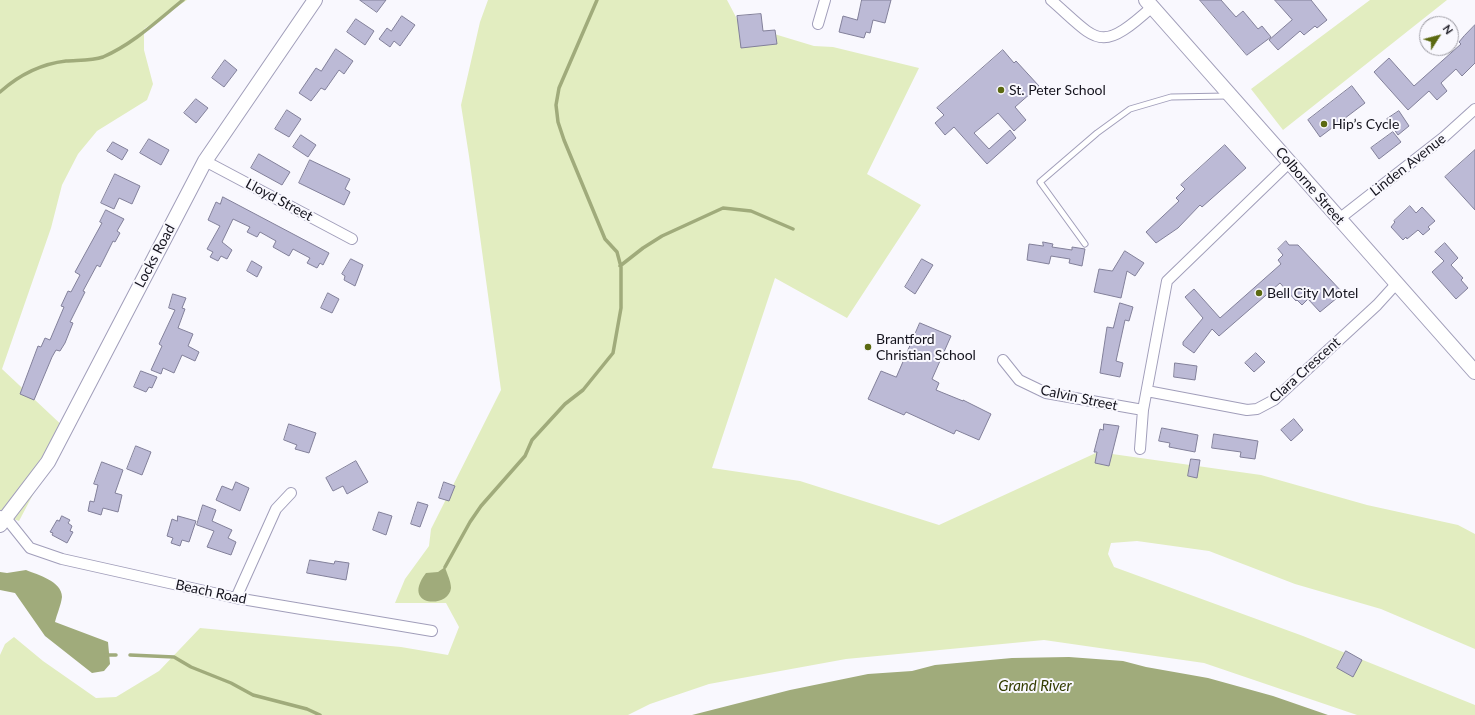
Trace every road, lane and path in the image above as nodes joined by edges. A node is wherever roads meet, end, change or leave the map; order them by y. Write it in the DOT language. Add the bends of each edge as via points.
graph roads {
  1 [pos="315,0"];
  2 [pos="825,0"];
  3 [pos="1051,0"];
  4 [pos="1149,3"];
  5 [pos="818,24"];
  6 [pos="1230,95"];
  7 [pos="1475,109"];
  8 [pos="205,161"];
  9 [pos="1290,162"];
  10 [pos="1339,220"];
  11 [pos="352,238"];
  12 [pos="1085,244"];
  13 [pos="1396,283"];
  14 [pos="1003,360"];
  15 [pos="1475,372"];
  16 [pos="1147,391"];
  17 [pos="1143,410"];
  18 [pos="1140,449"];
  19 [pos="291,493"];
  20 [pos="2,520"];
  21 [pos="236,598"];
  22 [pos="432,631"];
  1 -- 8 [label="street, Locks Road"];
  2 -- 5 [label="street"];
  3 -- 4 [label="street" via="1086,32 1104,38 1128,28"];
  4 -- 6 [label="street, Colborne Street"];
  6 -- 9 [label="street, Colborne Street"];
  6 -- 12 [label="lane" via="1171,97 1130,109 1096,133 1040,182"];
  7 -- 10 [label="street, Linden Avenue" via="1444,137"];
  8 -- 11 [label="street, Lloyd Street"];
  8 -- 20 [label="street, Locks Road" via="48,462"];
  9 -- 10 [label="street, Colborne Street"];
  9 -- 16 [label="street" via="1167,281"];
  10 -- 13 [label="street, Colborne Street"];
  13 -- 15 [label="street, Colborne Street"];
  13 -- 16 [label="street, Clara Crescent" via="1377,305 1266,406 1247,410"];
  14 -- 17 [label="street, Calvin Street" via="1019,380 1046,393"];
  16 -- 17 [label="street"];
  17 -- 18 [label="street"];
  19 -- 21 [label="street" via="276,509"];
  20 -- 21 [label="street, Beach Road" via="30,548 62,559"];
  21 -- 22 [label="street, Beach Road"];
}
